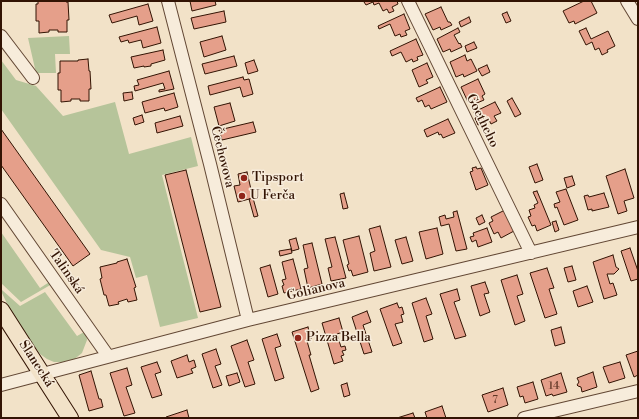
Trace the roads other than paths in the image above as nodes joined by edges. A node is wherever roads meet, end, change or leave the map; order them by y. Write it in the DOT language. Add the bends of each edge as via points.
graph roads {
  1 [pos="168,1"];
  2 [pos="408,1"];
  3 [pos="627,1"];
  4 [pos="638,19"];
  5 [pos="1,36"];
  6 [pos="34,78"];
  7 [pos="1,204"];
  8 [pos="638,227"];
  9 [pos="530,253"];
  10 [pos="1,310"];
  11 [pos="248,320"];
  12 [pos="108,356"];
  13 [pos="42,374"];
  14 [pos="1,384"];
  15 [pos="638,391"];
  16 [pos="70,418"];
  17 [pos="524,418"];
  1 -- 11 [label="street, Čechovova"];
  2 -- 9 [label="street, Goetheho"];
  3 -- 4 [label="street"];
  5 -- 6 [label="street"];
  7 -- 12 [label="street, Talinská"];
  8 -- 9 [label="street, Golianova"];
  9 -- 11 [label="street, Golianova"];
  10 -- 13 [label="main road, Slanecká"];
  11 -- 12 [label="street, Golianova"];
  12 -- 13 [label="street, Golianova"];
  13 -- 14 [label="street, Golianova"];
  13 -- 16 [label="main road, Slanecká"];
  15 -- 17 [label="street"];
}
